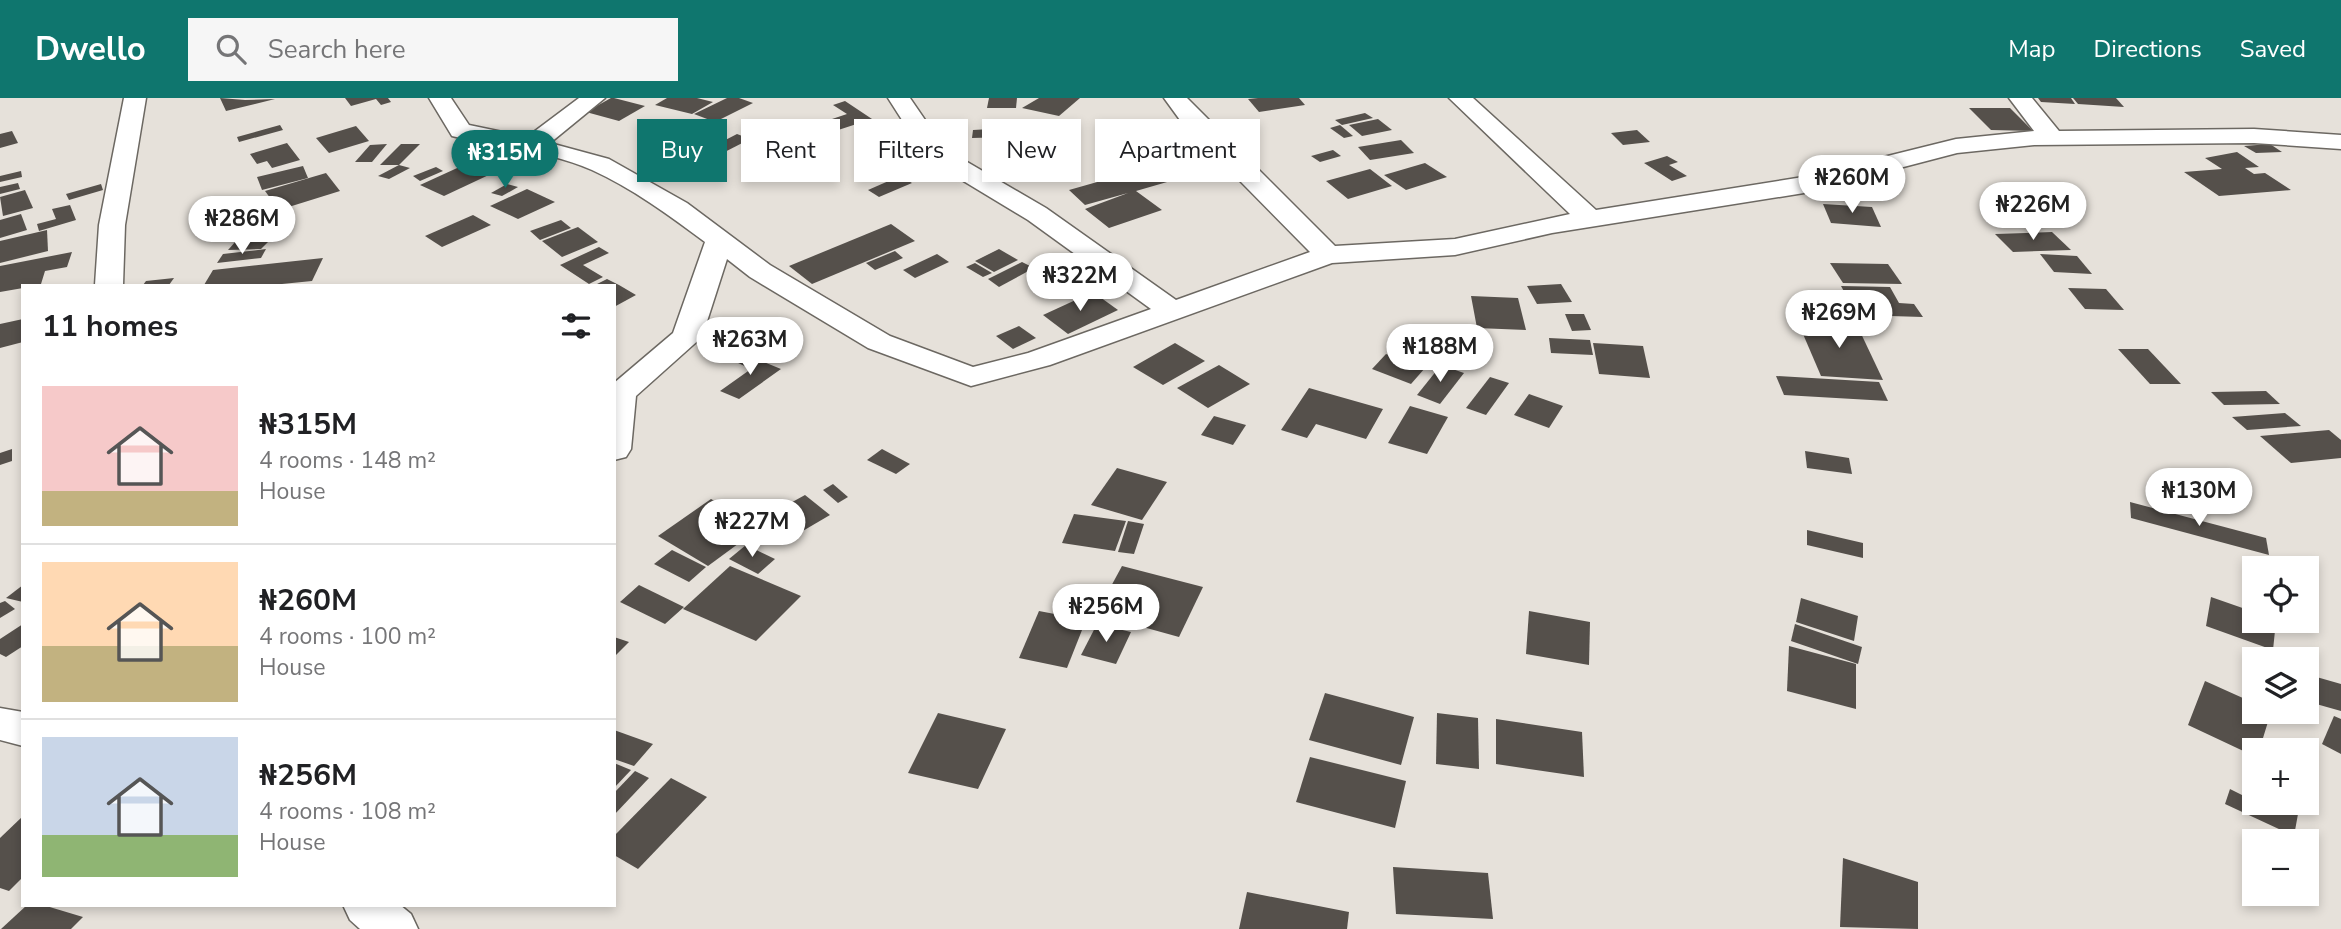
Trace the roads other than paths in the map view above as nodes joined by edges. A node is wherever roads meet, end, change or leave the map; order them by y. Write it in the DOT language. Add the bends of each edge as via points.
graph roads {
  1 [pos="135,98"];
  2 [pos="440,98"];
  3 [pos="594,98"];
  4 [pos="900,98"];
  5 [pos="1175,98"];
  6 [pos="1460,98"];
  7 [pos="2020,98"];
  8 [pos="2052,138"];
  9 [pos="2341,142"];
  10 [pos="532,145"];
  11 [pos="1591,220"];
  12 [pos="719,240"];
  13 [pos="1328,255"];
  14 [pos="109,284"];
  15 [pos="1172,310"];
  16 [pos="616,433"];
  17 [pos="0,724"];
  18 [pos="21,729"];
  19 [pos="368,907"];
  20 [pos="394,929"];
  1 -- 14 [label="street" via="112,225"];
  2 -- 10 [label="street" via="460,131"];
  3 -- 10 [label="street"];
  4 -- 15 [label="street" via="936,154 1037,214"];
  5 -- 13 [label="street"];
  6 -- 11 [label="street"];
  7 -- 8 [label="street"];
  8 -- 9 [label="street" via="2254,136"];
  8 -- 11 [label="street" via="1956,146 1804,185"];
  10 -- 12 [label="street" via="600,164 678,209"];
  11 -- 13 [label="street" via="1455,247"];
  12 -- 15 [label="street" via="761,271 879,342 971,377 1039,359"];
  12 -- 16 [label="street" via="687,337 621,393"];
  13 -- 15 [label="street"];
  17 -- 18 [label="street"];
  19 -- 20 [label="street"];
}
